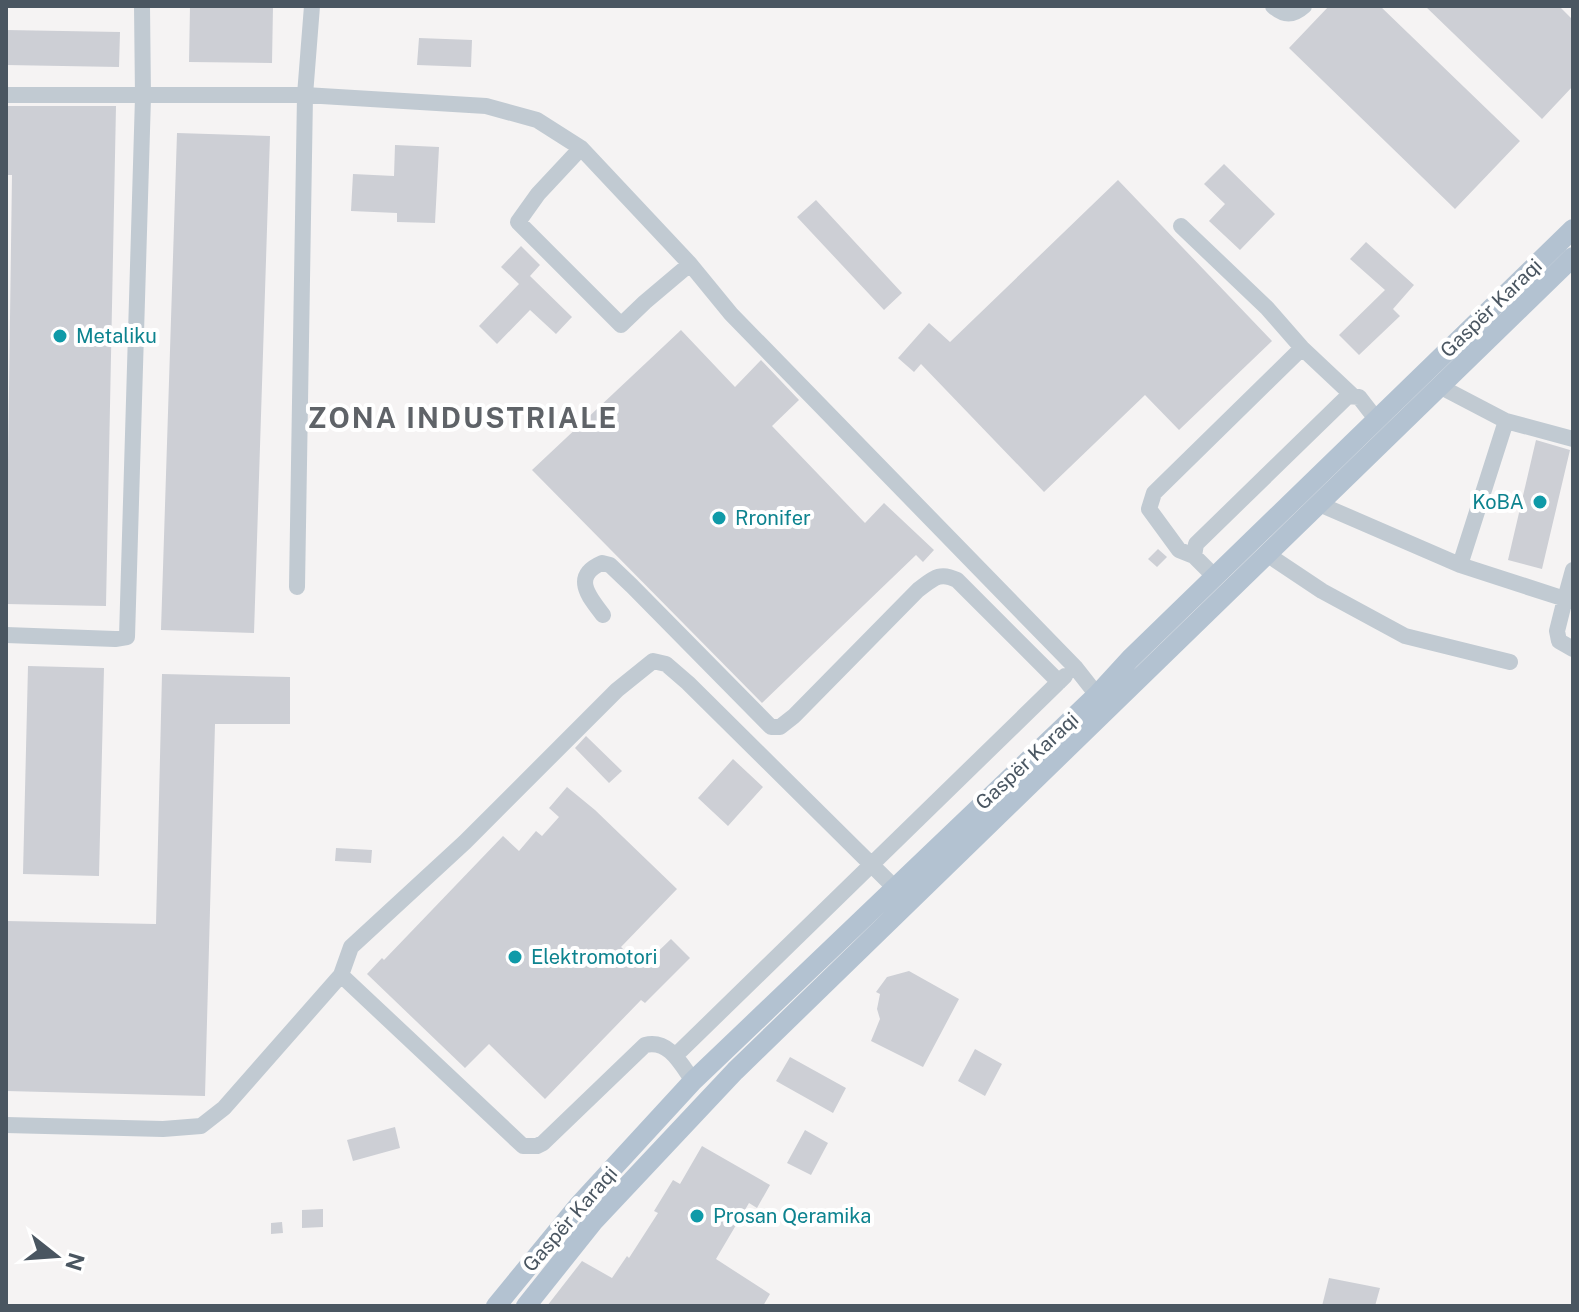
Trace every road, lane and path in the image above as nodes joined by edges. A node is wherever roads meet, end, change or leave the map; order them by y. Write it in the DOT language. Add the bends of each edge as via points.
graph roads {
  1 [pos="142,6"];
  2 [pos="312,6"];
  3 [pos="1273,6"];
  4 [pos="1304,6"];
  5 [pos="6,95"];
  6 [pos="305,95"];
  7 [pos="143,97"];
  8 [pos="581,148"];
  9 [pos="1181,226"];
  10 [pos="1573,229"];
  11 [pos="1573,257"];
  12 [pos="690,264"];
  13 [pos="1302,348"];
  14 [pos="1441,387"];
  15 [pos="1352,395"];
  16 [pos="1376,419"];
  17 [pos="1506,421"];
  18 [pos="1573,439"];
  19 [pos="1319,504"];
  20 [pos="1268,555"];
  21 [pos="1194,556"];
  22 [pos="1460,565"];
  23 [pos="1573,570"];
  24 [pos="1215,577"];
  25 [pos="297,587"];
  26 [pos="1569,600"];
  27 [pos="603,615"];
  28 [pos="6,635"];
  29 [pos="1573,649"];
  30 [pos="1510,662"];
  31 [pos="1075,667"];
  32 [pos="1059,682"];
  33 [pos="1097,695"];
  34 [pos="870,865"];
  35 [pos="894,887"];
  36 [pos="341,975"];
  37 [pos="675,1056"];
  38 [pos="693,1081"];
  39 [pos="6,1125"];
  40 [pos="496,1306"];
  41 [pos="526,1306"];
  1 -- 7 [label="lane"];
  2 -- 6 [label="lane"];
  3 -- 4 [label="lane" via="1290,14"];
  5 -- 7 [label="lane"];
  6 -- 7 [label="lane"];
  6 -- 8 [label="lane" via="486,106 537,120"];
  6 -- 25 [label="lane"];
  7 -- 28 [label="lane" via="127,637"];
  8 -- 12 [label="lane"];
  8 -- 12 [label="lane" via="518,222 621,325"];
  9 -- 13 [label="lane"];
  10 -- 16 [label="main road, Gaspër Karaqi"];
  11 -- 14 [label="main road, Gaspër Karaqi"];
  12 -- 31 [label="lane" via="731,314"];
  13 -- 15 [label="lane"];
  13 -- 21 [label="lane" via="1154,493 1149,509 1179,550"];
  14 -- 17 [label="lane"];
  14 -- 19 [label="main road, Gaspër Karaqi"];
  15 -- 16 [label="lane"];
  15 -- 21 [label="lane" via="1196,544"];
  16 -- 24 [label="main road, Gaspër Karaqi"];
  17 -- 18 [label="lane"];
  17 -- 22 [label="lane"];
  19 -- 20 [label="main road, Gaspër Karaqi"];
  19 -- 22 [label="lane"];
  20 -- 30 [label="lane" via="1405,636"];
  20 -- 41 [label="main road, Gaspër Karaqi" via="702,1104 593,1222"];
  21 -- 24 [label="lane"];
  22 -- 26 [label="lane"];
  23 -- 26 [label="lane"];
  24 -- 33 [label="main road, Gaspër Karaqi"];
  26 -- 29 [label="lane" via="1557,631 1559,641"];
  27 -- 32 [label="lane" via="585,585 588,571 602,563 632,586 771,727 780,727 918,590 938,575 947,575"];
  31 -- 32 [label="lane"];
  31 -- 33 [label="lane"];
  32 -- 34 [label="lane"];
  33 -- 35 [label="main road, Gaspër Karaqi"];
  34 -- 35 [label="lane"];
  34 -- 36 [label="lane" via="688,683 666,664 653,661 351,947"];
  34 -- 37 [label="lane"];
  35 -- 38 [label="main road, Gaspër Karaqi"];
  36 -- 37 [label="lane" via="530,1148 543,1143 645,1045 658,1043"];
  36 -- 39 [label="lane" via="224,1108 201,1126"];
  37 -- 38 [label="lane"];
  38 -- 40 [label="main road, Gaspër Karaqi" via="578,1206"];
}
